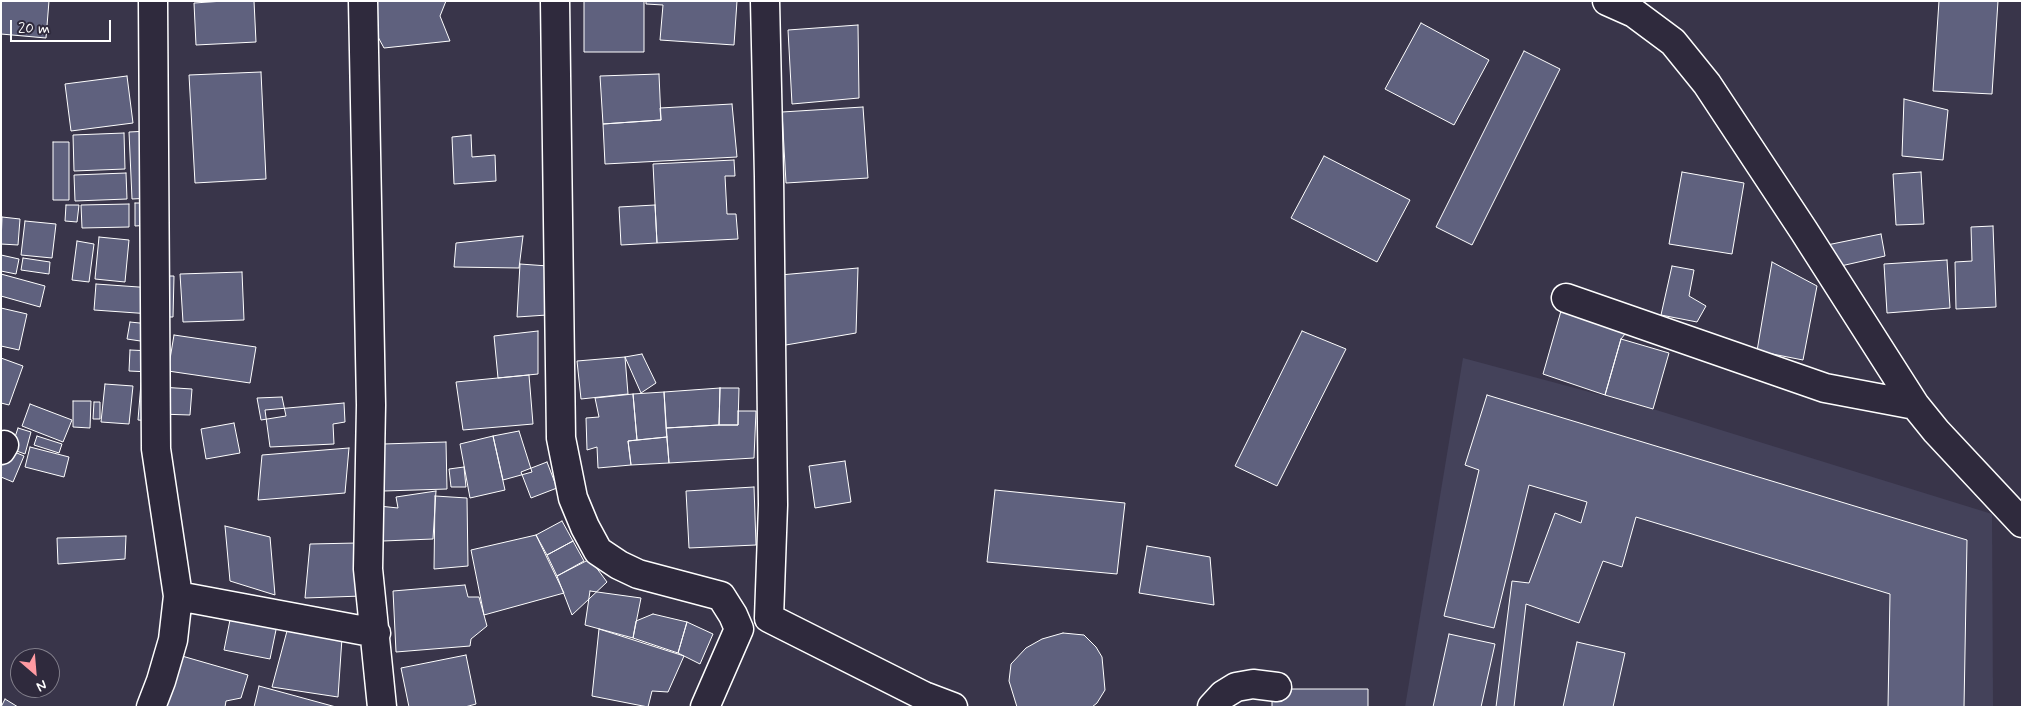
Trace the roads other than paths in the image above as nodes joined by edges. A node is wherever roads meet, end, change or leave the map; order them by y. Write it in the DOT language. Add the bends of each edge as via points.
graph roads {
  1 [pos="153,1"];
  2 [pos="364,1"];
  3 [pos="555,1"];
  4 [pos="765,1"];
  5 [pos="1607,1"];
  6 [pos="1566,298"];
  7 [pos="1915,405"];
  8 [pos="2022,523"];
  9 [pos="178,596"];
  10 [pos="769,618"];
  11 [pos="739,629"];
  12 [pos="376,633"];
  13 [pos="1277,687"];
  14 [pos="151,707"];
  15 [pos="382,707"];
  16 [pos="705,707"];
  17 [pos="953,707"];
  18 [pos="1212,707"];
  1 -- 9 [label="street" via="156,449"];
  2 -- 12 [label="street" via="370,405 368,569"];
  3 -- 11 [label="street" via="561,438 573,498 598,551 638,574 720,596 734,615"];
  4 -- 10 [label="street" via="773,505"];
  5 -- 7 [label="street" via="1634,13 1673,42 1706,84"];
  6 -- 7 [label="street" via="1825,388"];
  7 -- 8 [label="street"];
  9 -- 12 [label="street"];
  9 -- 14 [label="street" via="173,640"];
  10 -- 11 [label="street"];
  10 -- 17 [label="street" via="924,696"];
  11 -- 16 [label="street"];
  12 -- 15 [label="street"];
  13 -- 18 [label="street" via="1253,684 1236,687"];
}
